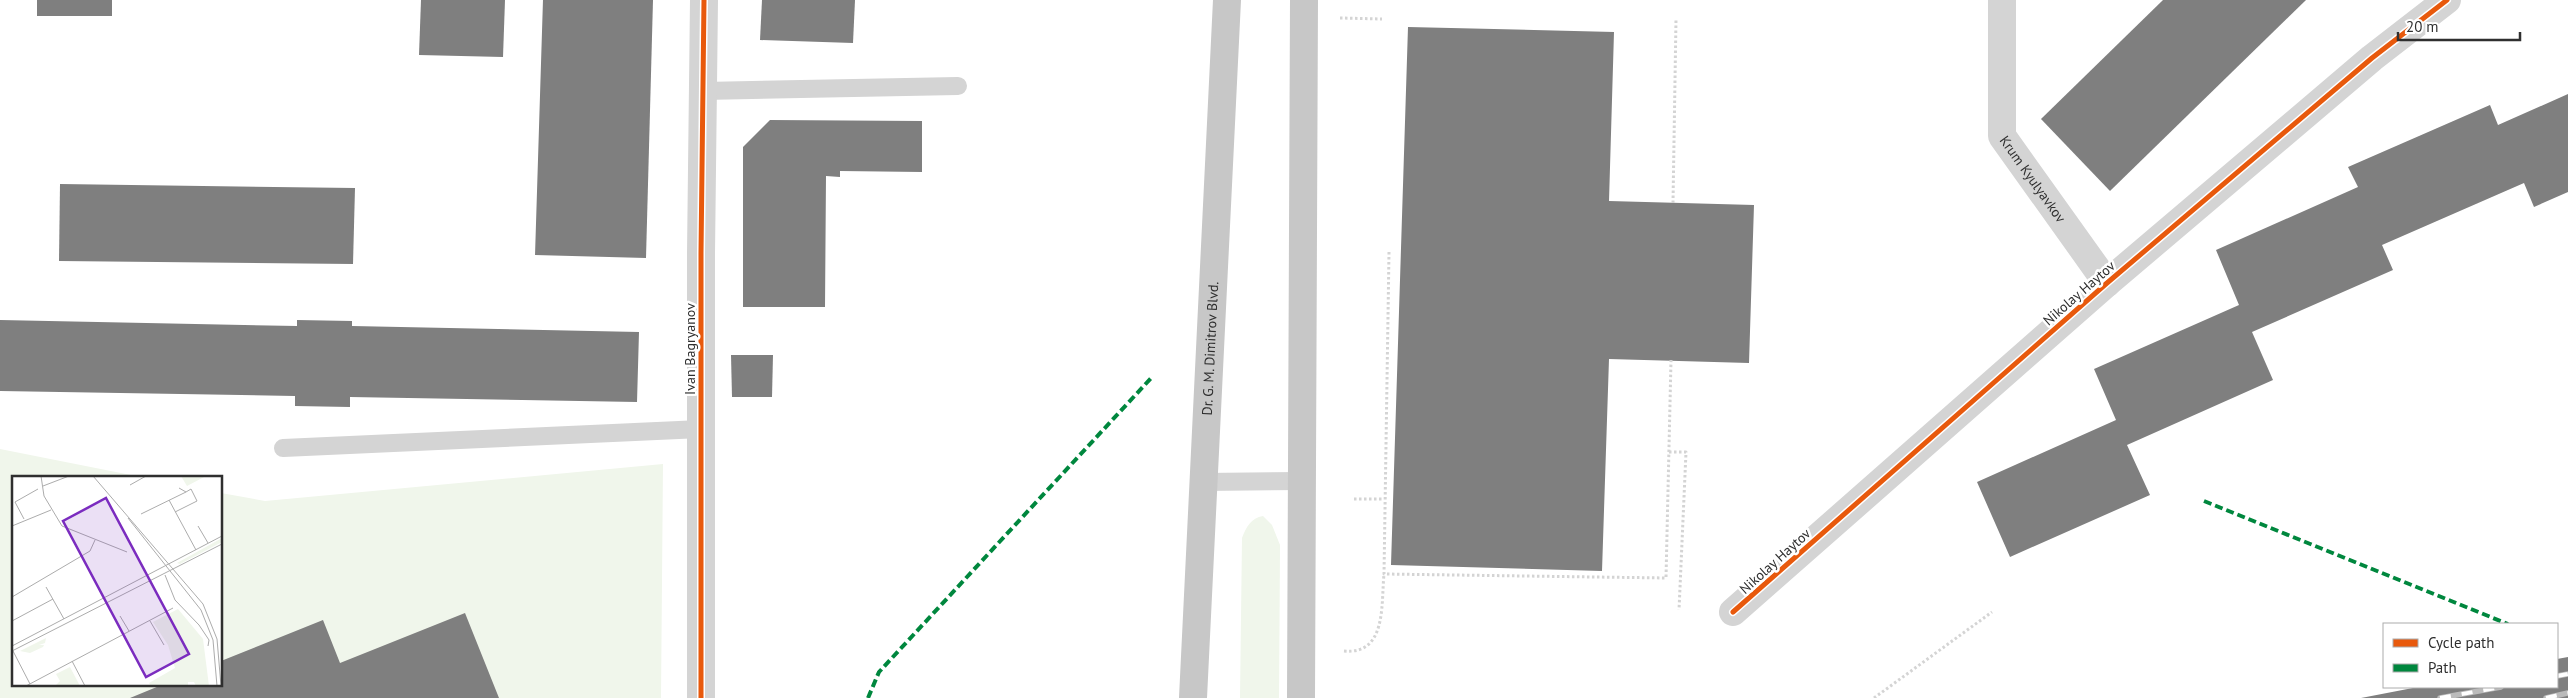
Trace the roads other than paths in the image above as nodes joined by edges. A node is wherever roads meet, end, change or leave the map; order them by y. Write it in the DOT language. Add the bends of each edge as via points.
graph roads {
  1 [pos="704,0"];
  2 [pos="1227,0"];
  3 [pos="1304,0"];
  4 [pos="2002,0"];
  5 [pos="2447,0"];
  6 [pos="958,86"];
  7 [pos="703,91"];
  8 [pos="2107,283"];
  9 [pos="701,429"];
  10 [pos="283,448"];
  11 [pos="1302,481"];
  12 [pos="1203,482"];
  13 [pos="1733,612"];
  14 [pos="701,698"];
  15 [pos="1193,698"];
  16 [pos="1301,698"];
  1 -- 7 [label="street, Ivan Bagryanov"];
  2 -- 12 [label="main road, Dr. G. M. Dimitrov Blvd."];
  3 -- 11 [label="main road"];
  4 -- 8 [label="street, Krum Kyulyavkov" via="2002,136"];
  5 -- 8 [label="street, Nikolay Haytov" via="2372,58"];
  6 -- 7 [label="lane"];
  7 -- 9 [label="street, Ivan Bagryanov"];
  8 -- 13 [label="street, Nikolay Haytov"];
  9 -- 10 [label="lane"];
  9 -- 14 [label="street, Ivan Bagryanov"];
  11 -- 12 [label="lane"];
  11 -- 16 [label="main road"];
  12 -- 15 [label="main road, Dr. G. M. Dimitrov Blvd."];
}
